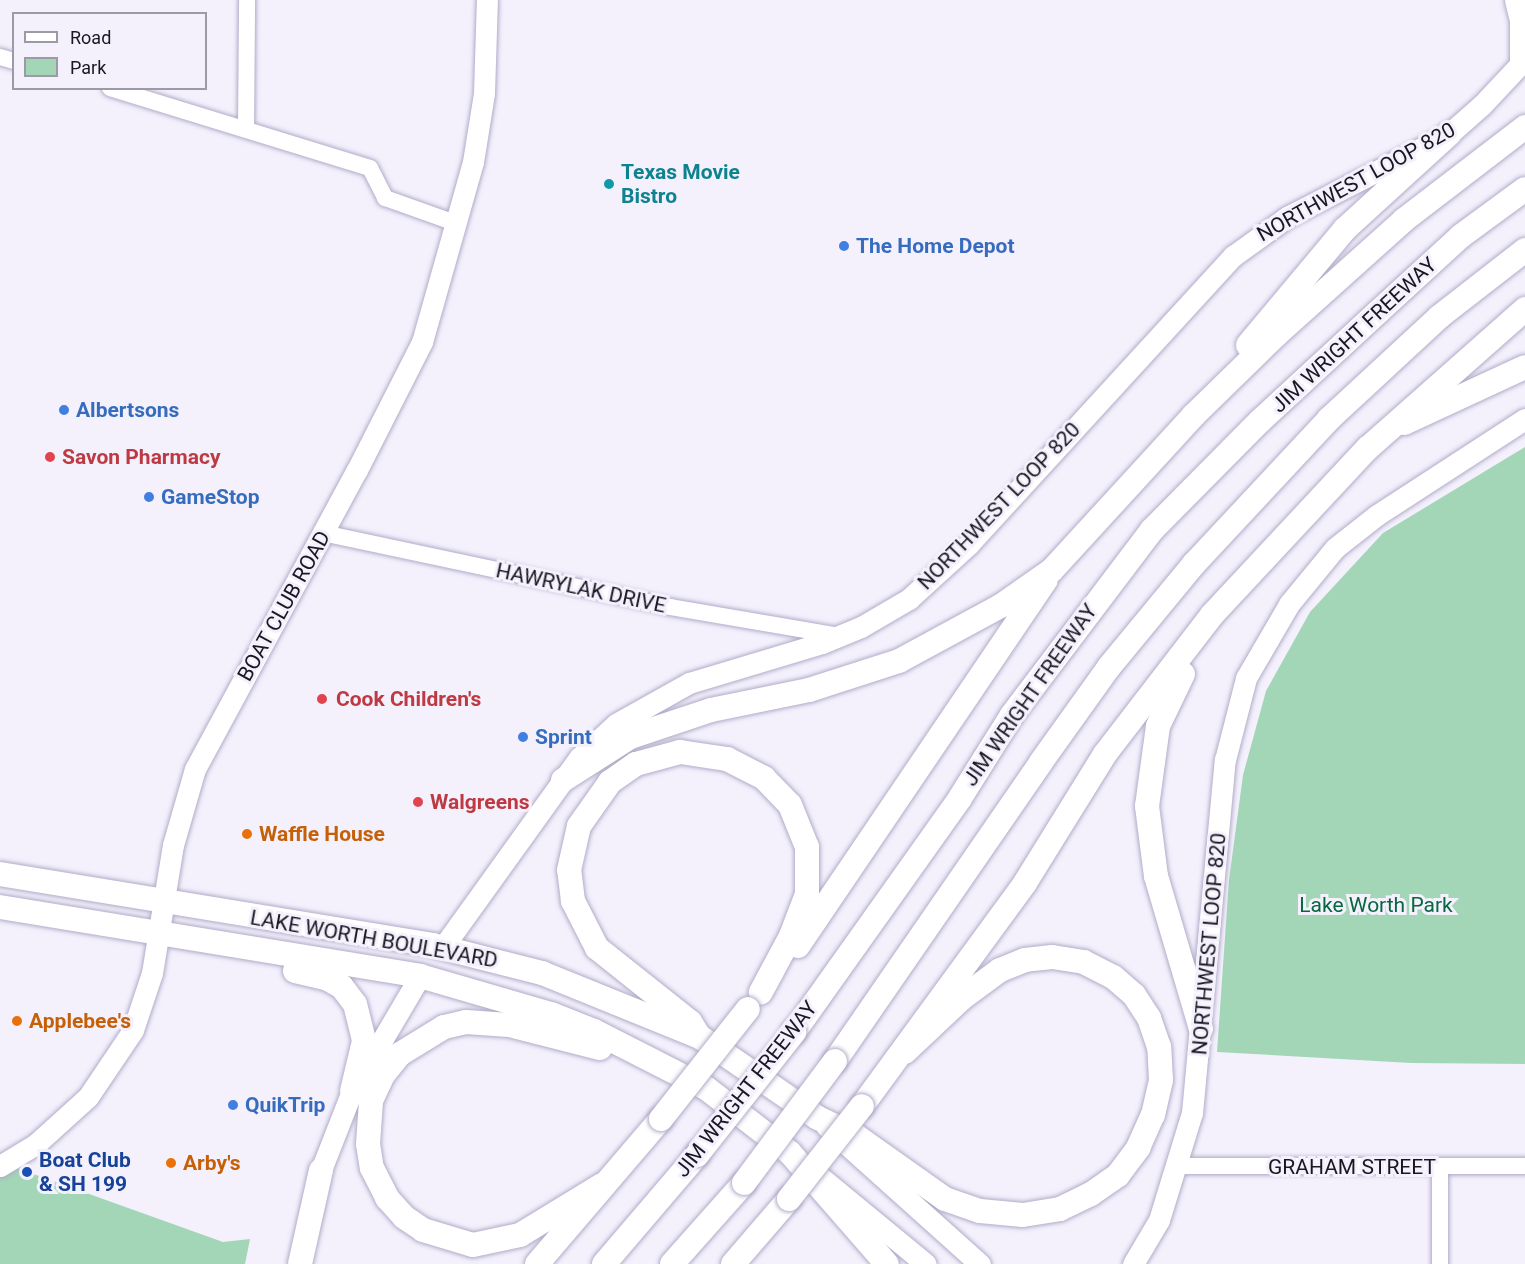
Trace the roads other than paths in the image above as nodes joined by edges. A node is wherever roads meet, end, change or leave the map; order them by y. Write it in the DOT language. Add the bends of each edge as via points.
graph roads {
  1 [pos="247,0"];
  2 [pos="487,0"];
  3 [pos="1515,0"];
  4 [pos="1522,62"];
  5 [pos="117,90"];
  6 [pos="246,127"];
  7 [pos="1525,128"];
  8 [pos="1449,134"];
  9 [pos="1525,189"];
  10 [pos="458,224"];
  11 [pos="1525,250"];
  12 [pos="1525,309"];
  13 [pos="1525,367"];
  14 [pos="1192,416"];
  15 [pos="1525,419"];
  16 [pos="1385,432"];
  17 [pos="323,533"];
  18 [pos="1052,570"];
  19 [pos="1212,615"];
  20 [pos="840,636"];
  21 [pos="562,780"];
  22 [pos="0,874"];
  23 [pos="164,902"];
  24 [pos="0,907"];
  25 [pos="158,933"];
  26 [pos="443,947"];
  27 [pos="267,952"];
  28 [pos="420,976"];
  29 [pos="754,1001"];
  30 [pos="1201,1029"];
  31 [pos="700,1037"];
  32 [pos="905,1052"];
  33 [pos="706,1088"];
  34 [pos="352,1091"];
  35 [pos="818,1118"];
  36 [pos="790,1153"];
  37 [pos="0,1166"];
  38 [pos="1179,1166"];
  39 [pos="1525,1166"];
  40 [pos="1440,1167"];
  41 [pos="321,1170"];
  42 [pos="602,1185"];
  43 [pos="765,1227"];
  44 [pos="300,1264"];
  45 [pos="537,1264"];
  46 [pos="604,1264"];
  47 [pos="672,1264"];
  48 [pos="733,1264"];
  49 [pos="745,1264"];
  50 [pos="887,1264"];
  51 [pos="926,1264"];
  52 [pos="980,1264"];
  53 [pos="1132,1264"];
  54 [pos="1440,1264"];
  1 -- 6 [label="street"];
  2 -- 10 [label="main road, BOAT CLUB ROAD" via="484,93"];
  3 -- 4 [label="main road"];
  4 -- 8 [label="main road, NORTHWEST LOOP 820"];
  5 -- 6 [label="street"];
  6 -- 10 [label="street" via="370,168 385,198"];
  7 -- 14 [label="highway" via="1387,236"];
  8 -- 14 [label="highway" via="1334,241"];
  8 -- 20 [label="main road, NORTHWEST LOOP 820" via="1287,217 1239,250 946,567 896,608"];
  9 -- 46 [label="highway, JIM WRIGHT FREEWAY, bridge" via="1461,236 1157,524 1012,715 960,798 794,1032"];
  10 -- 17 [label="main road, BOAT CLUB ROAD" via="422,342"];
  11 -- 47 [label="highway, bridge" via="1439,317 1329,419 1194,564 1109,667 835,1061 744,1183"];
  12 -- 16 [label="highway"];
  13 -- 16 [label="highway"];
  14 -- 18 [label="highway"];
  15 -- 30 [label="main road, NORTHWEST LOOP 820" via="1377,515 1335,549 1301,586 1260,650 1237,702 1225,760"];
  16 -- 19 [label="highway" via="1316,500"];
  17 -- 20 [label="street, HAWRYLAK DRIVE" via="670,607"];
  17 -- 23 [label="main road, BOAT CLUB ROAD" via="195,769 173,845"];
  18 -- 21 [label="highway" via="961,630 899,661 809,690 711,710 630,737"];
  18 -- 29 [label="highway" via="799,945"];
  19 -- 30 [label="highway" via="1199,647 1165,705 1153,747 1147,806 1156,876"];
  19 -- 32 [label="highway" via="1105,754 1025,883"];
  20 -- 21 [label="main road, NORTHWEST LOOP 820" via="673,689 616,724 589,747"];
  21 -- 26 [label="main road, NORTHWEST LOOP 820"];
  22 -- 23 [label="highway, LAKE WORTH BOULEVARD"];
  23 -- 25 [label="main road, BOAT CLUB ROAD"];
  23 -- 26 [label="highway, LAKE WORTH BOULEVARD"];
  24 -- 25 [label="highway, LAKE WORTH BOULEVARD"];
  25 -- 27 [label="highway, LAKE WORTH BOULEVARD"];
  25 -- 37 [label="main road, BOAT CLUB ROAD" via="142,1008 121,1052 88,1097 36,1144"];
  26 -- 31 [label="highway, LAKE WORTH BOULEVARD" via="552,977"];
  27 -- 28 [label="highway, LAKE WORTH BOULEVARD"];
  27 -- 34 [label="highway" via="283,968 326,978 342,987 355,1004 364,1041"];
  28 -- 33 [label="highway, LAKE WORTH BOULEVARD" via="551,1014 594,1031"];
  28 -- 34 [label="main road"];
  29 -- 31 [label="highway" via="791,936 807,894 807,847 790,805 764,778 727,759 680,752 636,764 610,782 579,826 569,870 573,901 597,948 690,1022"];
  29 -- 42 [label="highway, bridge" via="661,1119"];
  30 -- 38 [label="main road, NORTHWEST LOOP 820" via="1194,1105"];
  31 -- 35 [label="highway, LAKE WORTH BOULEVARD"];
  32 -- 35 [label="highway" via="961,999 1000,970 1025,960 1052,957 1084,962 1113,977 1134,995 1149,1018 1159,1047 1161,1080 1153,1115 1138,1148 1118,1175 1092,1194 1060,1209 1023,1215 980,1211 945,1198 856,1136"];
  32 -- 43 [label="highway, bridge"];
  33 -- 36 [label="highway, LAKE WORTH BOULEVARD"];
  33 -- 42 [label="highway" via="584,1042 509,1025 466,1022 444,1027 400,1054 383,1075 371,1101 368,1144 372,1168 387,1198 410,1221 448,1239 473,1245 520,1235"];
  34 -- 41 [label="main road"];
  35 -- 52 [label="main road, LAKE WORTH BOULEVARD"];
  36 -- 50 [label="highway"];
  36 -- 51 [label="main road, LAKE WORTH BOULEVARD" via="860,1205"];
  38 -- 40 [label="street, GRAHAM STREET"];
  38 -- 53 [label="main road, NORTHWEST LOOP 820" via="1159,1220"];
  39 -- 40 [label="street, GRAHAM STREET"];
  40 -- 54 [label="street"];
  41 -- 44 [label="highway"];
  42 -- 45 [label="highway" via="567,1233"];
  43 -- 48 [label="highway"];
  43 -- 49 [label="highway"];
}
